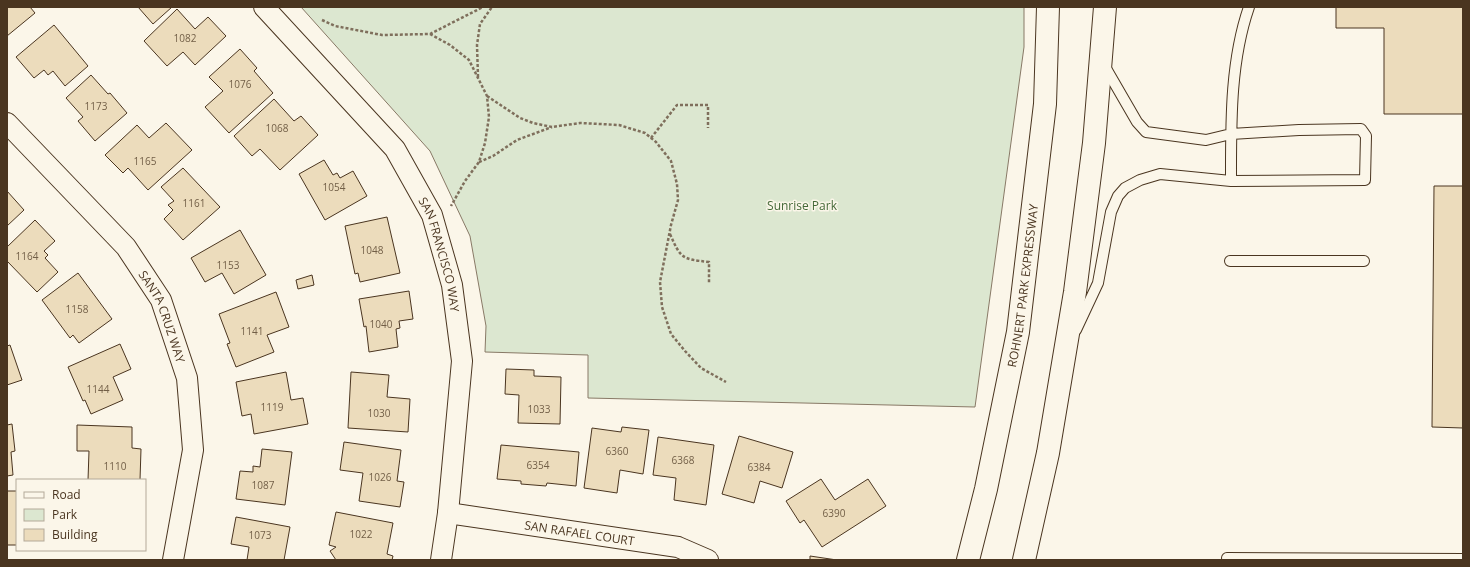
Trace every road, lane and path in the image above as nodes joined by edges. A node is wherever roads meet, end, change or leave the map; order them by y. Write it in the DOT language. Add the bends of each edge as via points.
graph roads {
  1 [pos="264,7"];
  2 [pos="483,7"];
  3 [pos="492,7"];
  4 [pos="1048,7"];
  5 [pos="1105,7"];
  6 [pos="1249,7"];
  7 [pos="322,20"];
  8 [pos="430,34"];
  9 [pos="1102,61"];
  10 [pos="478,77"];
  11 [pos="487,96"];
  12 [pos="7,123"];
  13 [pos="552,127"];
  14 [pos="708,128"];
  15 [pos="1231,134"];
  16 [pos="651,138"];
  17 [pos="479,162"];
  18 [pos="1231,181"];
  19 [pos="449,209"];
  20 [pos="670,233"];
  21 [pos="1230,261"];
  22 [pos="1364,261"];
  23 [pos="709,284"];
  24 [pos="1065,353"];
  25 [pos="726,382"];
  26 [pos="448,513"];
  27 [pos="1227,558"];
  28 [pos="1463,559"];
  29 [pos="173,560"];
  30 [pos="441,560"];
  31 [pos="708,560"];
  32 [pos="968,560"];
  33 [pos="1024,560"];
  1 -- 26 [label="street, SAN FRANCISCO WAY" via="395,149 432,215 452,285 462,361"];
  2 -- 8 [label="path"];
  3 -- 10 [label="path" via="480,24 477,45"];
  4 -- 32 [label="main road, ROHNERT PARK EXPRESSWAY" via="1045,104 1018,332 986,489"];
  5 -- 9 [label="main road"];
  6 -- 15 [label="lane" via="1233,81"];
  7 -- 8 [label="path" via="336,26 382,35"];
  8 -- 10 [label="path" via="469,60"];
  9 -- 15 [label="lane" via="1137,122 1146,132 1206,140"];
  9 -- 24 [label="main road" via="1093,150"];
  10 -- 11 [label="path"];
  11 -- 13 [label="path" via="520,118"];
  11 -- 17 [label="path" via="489,117"];
  12 -- 29 [label="street, SANTA CRUZ WAY" via="126,247 161,300 187,378 193,450"];
  13 -- 16 [label="path" via="580,123 618,125 645,133"];
  13 -- 17 [label="path" via="517,140 494,156"];
  14 -- 16 [label="path" via="708,105 677,104"];
  15 -- 18 [label="lane"];
  15 -- 18 [label="lane" via="1360,129 1366,136 1365,180"];
  16 -- 20 [label="path" via="671,161 677,184 678,200"];
  17 -- 19 [label="path"];
  18 -- 24 [label="lane" via="1160,174 1125,188 1118,196 1111,212 1098,283"];
  20 -- 23 [label="path" via="678,251 687,259 709,262"];
  20 -- 25 [label="path" via="660,282 662,307 670,334 701,368"];
  21 -- 22 [label="lane"];
  24 -- 33 [label="main road" via="1048,453"];
  26 -- 30 [label="street, SAN FRANCISCO WAY"];
  26 -- 31 [label="street, SAN RAFAEL COURT" via="678,547"];
  27 -- 28 [label="lane"];
}
